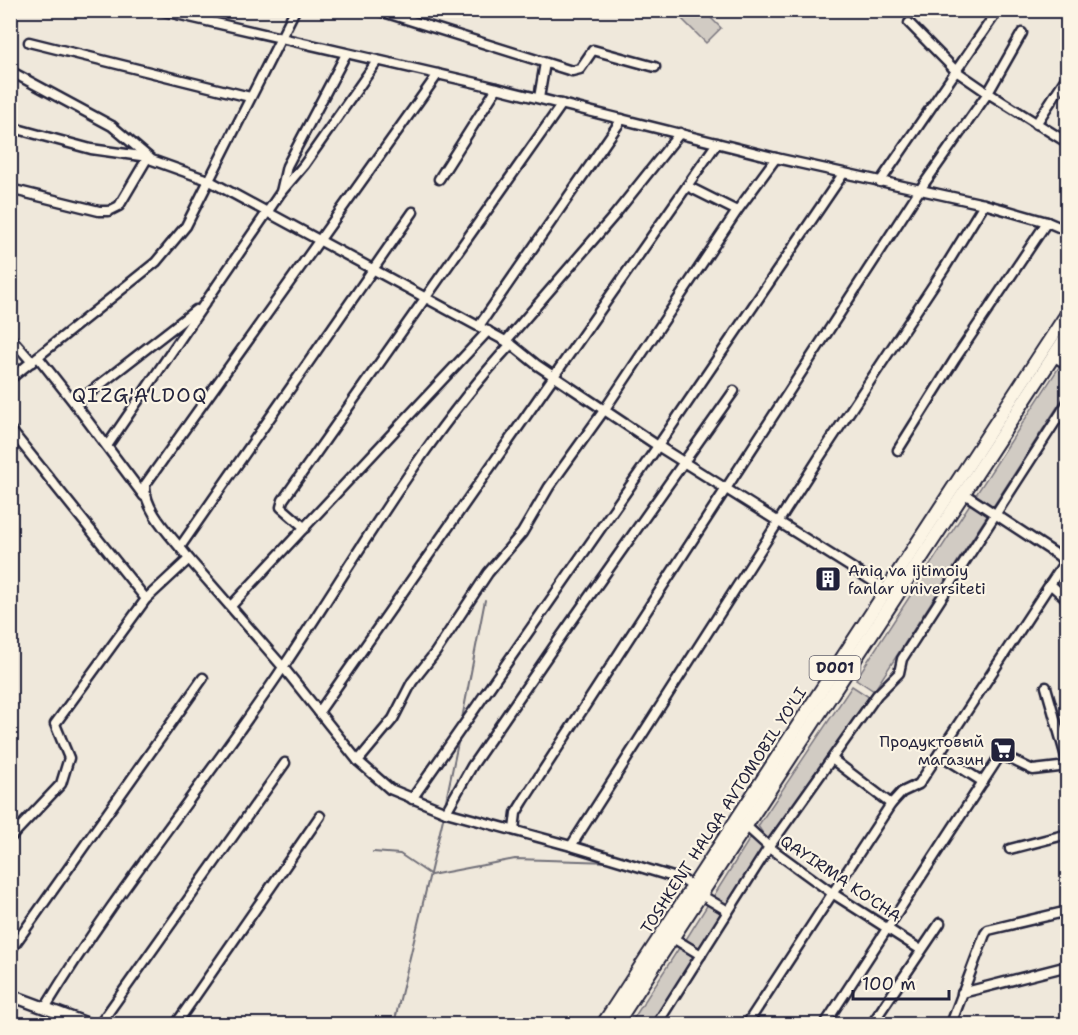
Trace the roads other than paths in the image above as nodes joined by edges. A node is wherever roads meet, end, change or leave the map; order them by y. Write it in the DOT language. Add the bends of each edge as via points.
graph roads {
  1 [pos="159,10"];
  2 [pos="295,10"];
  3 [pos="377,10"];
  4 [pos="998,10"];
  5 [pos="909,23"];
  6 [pos="1022,33"];
  7 [pos="279,39"];
  8 [pos="29,42"];
  9 [pos="346,54"];
  10 [pos="377,61"];
  11 [pos="546,63"];
  12 [pos="655,67"];
  13 [pos="10,71"];
  14 [pos="956,71"];
  15 [pos="438,74"];
  16 [pos="1068,75"];
  17 [pos="497,88"];
  18 [pos="988,93"];
  19 [pos="250,96"];
  20 [pos="539,98"];
  21 [pos="562,104"];
  22 [pos="622,119"];
  23 [pos="1036,124"];
  24 [pos="10,127"];
  25 [pos="680,133"];
  26 [pos="717,143"];
  27 [pos="1068,143"];
  28 [pos="148,157"];
  29 [pos="776,158"];
  30 [pos="843,174"];
  31 [pos="439,179"];
  32 [pos="208,180"];
  33 [pos="880,182"];
  34 [pos="687,186"];
  35 [pos="10,189"];
  36 [pos="919,191"];
  37 [pos="281,192"];
  38 [pos="984,204"];
  39 [pos="269,211"];
  40 [pos="737,211"];
  41 [pos="413,212"];
  42 [pos="1047,222"];
  43 [pos="1068,231"];
  44 [pos="321,239"];
  45 [pos="374,268"];
  46 [pos="427,297"];
  47 [pos="202,307"];
  48 [pos="1068,312"];
  49 [pos="479,326"];
  50 [pos="488,331"];
  51 [pos="1068,334"];
  52 [pos="10,337"];
  53 [pos="508,342"];
  54 [pos="1053,356"];
  55 [pos="34,360"];
  56 [pos="1068,365"];
  57 [pos="555,376"];
  58 [pos="10,379"];
  59 [pos="734,391"];
  60 [pos="1068,402"];
  61 [pos="75,404"];
  62 [pos="605,409"];
  63 [pos="10,429"];
  64 [pos="107,446"];
  65 [pos="658,446"];
  66 [pos="898,450"];
  67 [pos="683,460"];
  68 [pos="728,489"];
  69 [pos="963,493"];
  70 [pos="144,496"];
  71 [pos="996,513"];
  72 [pos="780,521"];
  73 [pos="304,528"];
  74 [pos="180,547"];
  75 [pos="189,559"];
  76 [pos="1050,584"];
  77 [pos="887,590"];
  78 [pos="146,599"];
  79 [pos="1068,600"];
  80 [pos="231,606"];
  81 [pos="283,667"];
  82 [pos="203,678"];
  83 [pos="1046,687"];
  84 [pos="319,712"];
  85 [pos="939,754"];
  86 [pos="832,759"];
  87 [pos="358,760"];
  88 [pos="285,763"];
  89 [pos="1068,765"];
  90 [pos="983,782"];
  91 [pos="412,799"];
  92 [pos="891,804"];
  93 [pos="446,812"];
  94 [pos="321,816"];
  95 [pos="746,826"];
  96 [pos="514,830"];
  97 [pos="1068,834"];
  98 [pos="734,835"];
  99 [pos="10,838"];
  100 [pos="571,846"];
  101 [pos="769,847"];
  102 [pos="1010,849"];
  103 [pos="697,891"];
  104 [pos="832,893"];
  105 [pos="728,911"];
  106 [pos="1068,911"];
  107 [pos="940,923"];
  108 [pos="888,928"];
  109 [pos="673,938"];
  110 [pos="921,950"];
  111 [pos="10,951"];
  112 [pos="701,955"];
  113 [pos="1068,966"];
  114 [pos="962,993"];
  115 [pos="10,995"];
  116 [pos="45,1008"];
  117 [pos="88,1024"];
  118 [pos="100,1024"];
  119 [pos="176,1024"];
  120 [pos="603,1024"];
  121 [pos="616,1024"];
  122 [pos="657,1024"];
  123 [pos="747,1024"];
  124 [pos="825,1024"];
  125 [pos="872,1024"];
  126 [pos="951,1024"];
  1 -- 7 [label="street"];
  2 -- 7 [label="street"];
  3 -- 11 [label="street"];
  4 -- 14 [label="street"];
  5 -- 14 [label="street"];
  6 -- 18 [label="street"];
  7 -- 9 [label="street"];
  7 -- 19 [label="street"];
  8 -- 19 [label="street"];
  9 -- 10 [label="street"];
  9 -- 37 [label="street" via="287,166"];
  10 -- 15 [label="street"];
  10 -- 37 [label="street"];
  11 -- 12 [label="street" via="576,71 593,51"];
  11 -- 20 [label="street"];
  13 -- 28 [label="street" via="111,126"];
  14 -- 18 [label="street"];
  14 -- 33 [label="street"];
  15 -- 17 [label="street"];
  15 -- 44 [label="street"];
  16 -- 23 [label="street"];
  17 -- 20 [label="street"];
  17 -- 31 [label="street"];
  18 -- 23 [label="street"];
  18 -- 36 [label="street"];
  19 -- 32 [label="street"];
  20 -- 21 [label="street"];
  21 -- 22 [label="street"];
  21 -- 46 [label="street"];
  22 -- 25 [label="street"];
  22 -- 49 [label="street"];
  23 -- 27 [label="street"];
  24 -- 28 [label="street" via="91,148"];
  25 -- 26 [label="street"];
  25 -- 53 [label="street"];
  26 -- 29 [label="street"];
  26 -- 34 [label="street"];
  28 -- 32 [label="street"];
  28 -- 35 [label="street" via="114,210 99,211"];
  29 -- 30 [label="street"];
  29 -- 40 [label="street"];
  30 -- 33 [label="street"];
  30 -- 65 [label="street"];
  32 -- 39 [label="street"];
  32 -- 55 [label="street" via="186,226 156,262"];
  33 -- 36 [label="street"];
  34 -- 40 [label="street"];
  34 -- 57 [label="street"];
  36 -- 38 [label="street"];
  36 -- 68 [label="street"];
  37 -- 39 [label="street"];
  38 -- 42 [label="street"];
  38 -- 72 [label="street"];
  39 -- 44 [label="street"];
  39 -- 47 [label="street"];
  40 -- 62 [label="street"];
  41 -- 45 [label="street"];
  42 -- 43 [label="street"];
  42 -- 66 [label="street"];
  44 -- 45 [label="street"];
  44 -- 70 [label="street" via="145,485"];
  45 -- 46 [label="street"];
  45 -- 74 [label="street"];
  46 -- 49 [label="street"];
  46 -- 73 [label="street" via="283,501 284,511"];
  47 -- 61 [label="street"];
  47 -- 64 [label="street"];
  48 -- 77 [label="highway, TOSHKENT HALQA AVTOMOBIL YO'LI / D001"];
  49 -- 50 [label="street"];
  50 -- 53 [label="street"];
  50 -- 73 [label="street"];
  51 -- 54 [label="highway, TOSHKENT HALQA AVTOMOBIL YO'LI / D001"];
  52 -- 55 [label="street"];
  53 -- 57 [label="street"];
  53 -- 81 [label="street" via="415,467"];
  54 -- 56 [label="street"];
  54 -- 69 [label="highway, TOSHKENT HALQA AVTOMOBIL YO'LI / D001"];
  55 -- 58 [label="street"];
  55 -- 61 [label="street"];
  57 -- 62 [label="street"];
  57 -- 84 [label="street"];
  59 -- 67 [label="street"];
  60 -- 71 [label="street"];
  61 -- 64 [label="street"];
  62 -- 65 [label="street"];
  62 -- 87 [label="street" via="549,487 522,533 488,573 412,682 393,719"];
  63 -- 78 [label="street"];
  64 -- 70 [label="street"];
  65 -- 67 [label="street"];
  65 -- 91 [label="street"];
  67 -- 68 [label="street"];
  67 -- 93 [label="street" via="472,766"];
  68 -- 72 [label="street"];
  68 -- 96 [label="street" via="524,800 516,813"];
  69 -- 71 [label="street"];
  69 -- 95 [label="highway, TOSHKENT HALQA AVTOMOBIL YO'LI / D001"];
  70 -- 74 [label="street"];
  71 -- 76 [label="street" via="1063,561"];
  71 -- 86 [label="street" via="902,659 899,673 877,695"];
  72 -- 77 [label="street"];
  72 -- 100 [label="street"];
  73 -- 80 [label="street"];
  74 -- 75 [label="street"];
  75 -- 78 [label="street"];
  75 -- 80 [label="street"];
  76 -- 79 [label="street"];
  76 -- 85 [label="street"];
  77 -- 98 [label="highway, TOSHKENT HALQA AVTOMOBIL YO'LI / D001"];
  78 -- 99 [label="street" via="55,724 69,758 61,784"];
  80 -- 81 [label="street"];
  81 -- 84 [label="street"];
  81 -- 116 [label="street"];
  82 -- 111 [label="street"];
  83 -- 89 [label="street"];
  84 -- 87 [label="street"];
  85 -- 90 [label="street"];
  85 -- 92 [label="street" via="919,784 902,792"];
  86 -- 92 [label="street"];
  86 -- 101 [label="street"];
  87 -- 91 [label="street" via="390,789"];
  88 -- 118 [label="street"];
  89 -- 90 [label="street" via="1033,770 1001,755"];
  90 -- 108 [label="street"];
  91 -- 93 [label="street"];
  92 -- 104 [label="street"];
  93 -- 96 [label="street"];
  94 -- 119 [label="street"];
  95 -- 98 [label="highway, TOSHKENT HALQA AVTOMOBIL YO'LI / D001"];
  95 -- 101 [label="street, QAYIRMA KO'CHA"];
  96 -- 100 [label="street"];
  97 -- 102 [label="street"];
  98 -- 103 [label="highway, TOSHKENT HALQA AVTOMOBIL YO'LI / D001"];
  100 -- 103 [label="street" via="683,880"];
  101 -- 104 [label="street, QAYIRMA KO'CHA"];
  101 -- 105 [label="street"];
  103 -- 105 [label="street"];
  103 -- 109 [label="highway, TOSHKENT HALQA AVTOMOBIL YO'LI / D001"];
  103 -- 120 [label="highway, TOSHKENT HALQA AVTOMOBIL YO'LI / D001"];
  104 -- 108 [label="street, QAYIRMA KO'CHA"];
  104 -- 123 [label="street"];
  105 -- 112 [label="street"];
  106 -- 114 [label="street" via="988,930"];
  107 -- 110 [label="street"];
  108 -- 110 [label="street, QAYIRMA KO'CHA"];
  108 -- 124 [label="street"];
  109 -- 112 [label="street"];
  109 -- 121 [label="highway, TOSHKENT HALQA AVTOMOBIL YO'LI / D001"];
  110 -- 125 [label="street"];
  112 -- 122 [label="street"];
  113 -- 114 [label="street"];
  114 -- 126 [label="street"];
  115 -- 116 [label="main road"];
  116 -- 117 [label="main road"];
}
